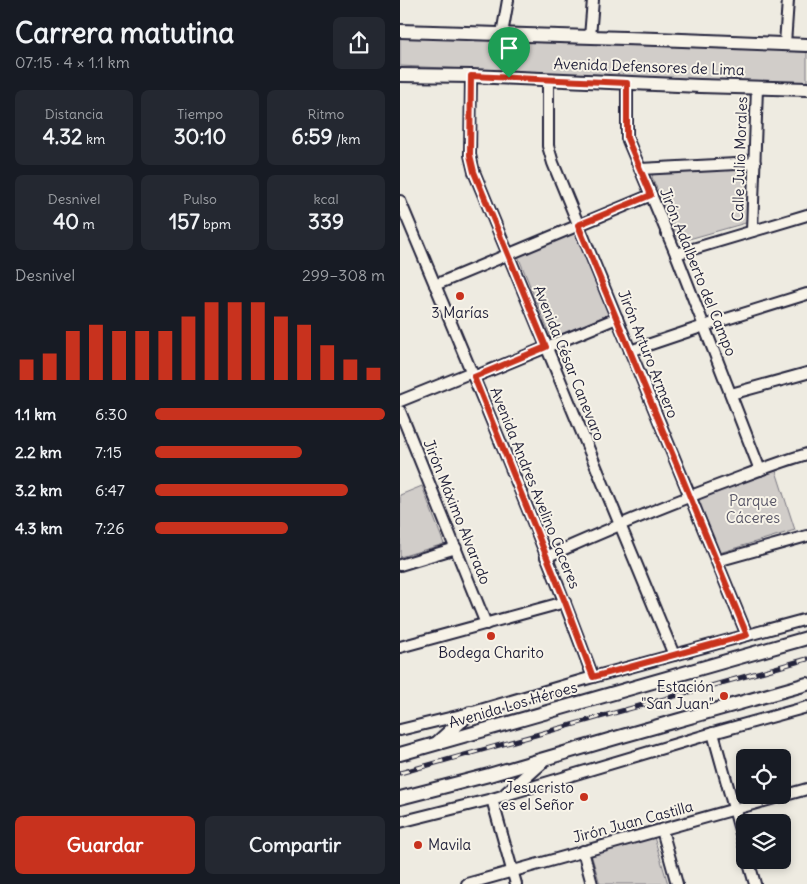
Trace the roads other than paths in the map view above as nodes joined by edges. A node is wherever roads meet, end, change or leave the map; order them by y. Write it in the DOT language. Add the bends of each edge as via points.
graph roads {
  1 [pos="508,0"];
  2 [pos="593,0"];
  3 [pos="788,0"];
  4 [pos="400,31"];
  5 [pos="502,34"];
  6 [pos="590,37"];
  7 [pos="785,44"];
  8 [pos="807,45"];
  9 [pos="400,75"];
  10 [pos="471,76"];
  11 [pos="548,79"];
  12 [pos="627,83"];
  13 [pos="757,88"];
  14 [pos="807,89"];
  15 [pos="754,163"];
  16 [pos="640,169"];
  17 [pos="651,195"];
  18 [pos="400,201"];
  19 [pos="807,216"];
  20 [pos="578,225"];
  21 [pos="752,230"];
  22 [pos="508,254"];
  23 [pos="676,254"];
  24 [pos="435,285"];
  25 [pos="807,294"];
  26 [pos="617,318"];
  27 [pos="704,326"];
  28 [pos="546,347"];
  29 [pos="630,351"];
  30 [pos="807,373"];
  31 [pos="473,375"];
  32 [pos="731,394"];
  33 [pos="400,401"];
  34 [pos="400,411"];
  35 [pos="807,454"];
  36 [pos="760,470"];
  37 [pos="690,496"];
  38 [pos="620,525"];
  39 [pos="807,536"];
  40 [pos="456,548"];
  41 [pos="546,557"];
  42 [pos="717,561"];
  43 [pos="400,565"];
  44 [pos="565,602"];
  45 [pos="807,619"];
  46 [pos="486,624"];
  47 [pos="747,635"];
  48 [pos="807,638"];
  49 [pos="400,648"];
  50 [pos="674,655"];
  51 [pos="593,677"];
  52 [pos="807,684"];
  53 [pos="807,707"];
  54 [pos="470,713"];
  55 [pos="400,730"];
  56 [pos="713,733"];
  57 [pos="435,745"];
  58 [pos="400,754"];
  59 [pos="544,760"];
  60 [pos="807,789"];
  61 [pos="506,794"];
  62 [pos="400,798"];
  63 [pos="492,799"];
  64 [pos="734,810"];
  65 [pos="736,817"];
  66 [pos="400,822"];
  67 [pos="662,830"];
  68 [pos="583,851"];
  69 [pos="751,869"];
  70 [pos="512,871"];
  71 [pos="467,884"];
  72 [pos="516,884"];
  73 [pos="592,884"];
  74 [pos="677,884"];
  75 [pos="755,884"];
  1 -- 5 [label="street"];
  2 -- 6 [label="street"];
  3 -- 7 [label="street"];
  4 -- 5 [label="main road, Avenida Defensores de Lima"];
  5 -- 6 [label="main road, Avenida Defensores de Lima"];
  6 -- 7 [label="main road, Avenida Defensores de Lima"];
  7 -- 8 [label="main road, Avenida Defensores de Lima"];
  9 -- 10 [label="main road, Avenida Defensores de Lima"];
  10 -- 11 [label="main road, Avenida Defensores de Lima"];
  10 -- 22 [label="street, Avenida César Canevaro" via="470,155"];
  11 -- 12 [label="main road, Avenida Defensores de Lima"];
  11 -- 20 [label="street, Jirón Arturo Armero" via="548,146"];
  12 -- 13 [label="main road, Avenida Defensores de Lima"];
  12 -- 16 [label="street, Jirón Adalberto del Campo" via="627,138"];
  13 -- 14 [label="main road, Avenida Defensores de Lima"];
  13 -- 15 [label="street, Calle Julio Morales"];
  15 -- 16 [label="street"];
  15 -- 21 [label="street, Calle Julio Morales"];
  16 -- 17 [label="street, Jirón Adalberto del Campo"];
  17 -- 20 [label="street"];
  17 -- 23 [label="street, Jirón Adalberto del Campo"];
  18 -- 24 [label="street, Avenida Andres Avelino Caceres"];
  19 -- 21 [label="street"];
  20 -- 22 [label="street"];
  20 -- 26 [label="street, Jirón Arturo Armero"];
  21 -- 23 [label="street"];
  22 -- 24 [label="street"];
  22 -- 28 [label="street, Avenida César Canevaro"];
  23 -- 27 [label="street, Jirón Adalberto del Campo"];
  24 -- 31 [label="street, Avenida Andres Avelino Caceres"];
  25 -- 27 [label="street"];
  26 -- 28 [label="street"];
  26 -- 29 [label="street, Jirón Arturo Armero"];
  27 -- 29 [label="street"];
  27 -- 32 [label="street, Jirón Adalberto del Campo"];
  28 -- 31 [label="street"];
  28 -- 38 [label="street, Avenida César Canevaro"];
  29 -- 37 [label="street, Jirón Arturo Armero"];
  30 -- 32 [label="street"];
  31 -- 33 [label="street"];
  31 -- 41 [label="street, Avenida Andres Avelino Caceres"];
  32 -- 36 [label="street, Jirón Adalberto del Campo"];
  34 -- 40 [label="street, Jirón Máximo Alvarado"];
  35 -- 36 [label="street"];
  36 -- 37 [label="street"];
  37 -- 38 [label="street"];
  37 -- 42 [label="street, Jirón Arturo Armero"];
  38 -- 41 [label="street"];
  38 -- 50 [label="street, Avenida César Canevaro"];
  39 -- 42 [label="street"];
  40 -- 43 [label="street"];
  40 -- 46 [label="street, Jirón Máximo Alvarado"];
  41 -- 44 [label="street, Avenida Andres Avelino Caceres"];
  42 -- 47 [label="street, Jirón Arturo Armero"];
  44 -- 46 [label="street"];
  44 -- 51 [label="street, Avenida Andres Avelino Caceres"];
  45 -- 47 [label="street, Avenida Los Héroes"];
  46 -- 49 [label="street"];
  47 -- 50 [label="street, Avenida Los Héroes"];
  48 -- 57 [label="main road, Avenida Los Héroes"];
  50 -- 51 [label="street, Avenida Los Héroes"];
  51 -- 54 [label="street, Avenida Los Héroes"];
  52 -- 59 [label="main road"];
  53 -- 56 [label="street"];
  54 -- 55 [label="street, Avenida Los Héroes"];
  54 -- 57 [label="main road"];
  56 -- 61 [label="street"];
  56 -- 64 [label="street"];
  57 -- 58 [label="main road, Avenida Los Héroes"];
  59 -- 61 [label="main road"];
  59 -- 62 [label="main road"];
  60 -- 64 [label="street, Jirón Juan Castilla"];
  61 -- 63 [label="street"];
  63 -- 66 [label="street"];
  63 -- 70 [label="street"];
  64 -- 65 [label="street"];
  64 -- 67 [label="street, Jirón Juan Castilla"];
  67 -- 68 [label="street, Jirón Juan Castilla"];
  67 -- 74 [label="street"];
  68 -- 70 [label="street, Jirón Juan Castilla"];
  68 -- 73 [label="street"];
  69 -- 75 [label="street"];
  70 -- 71 [label="street, Jirón Juan Castilla"];
  70 -- 72 [label="street"];
}
